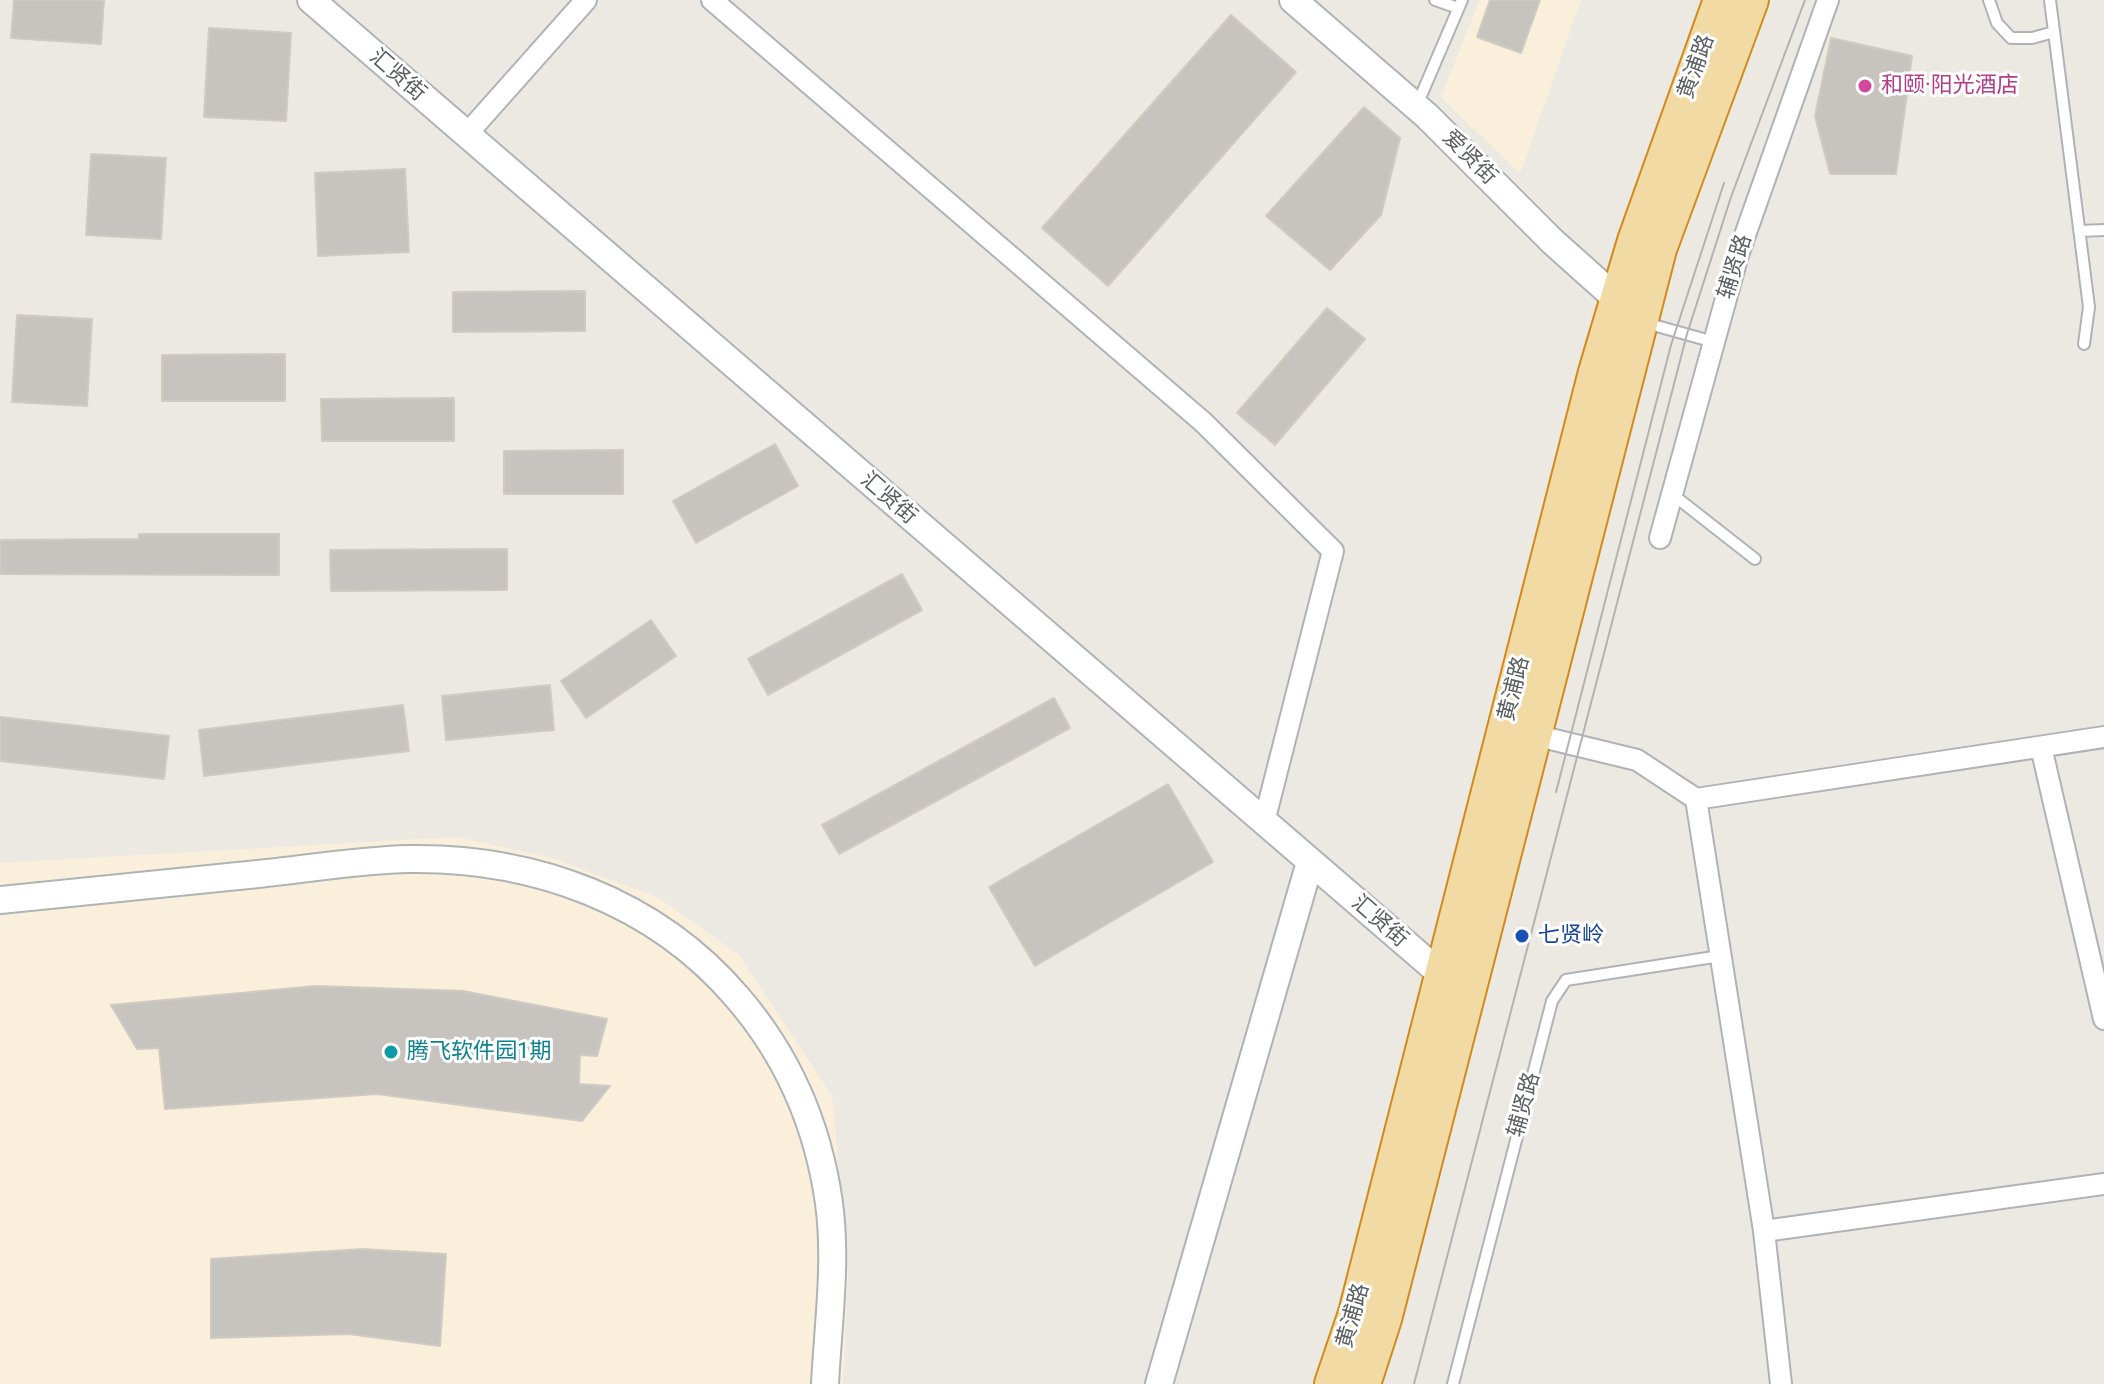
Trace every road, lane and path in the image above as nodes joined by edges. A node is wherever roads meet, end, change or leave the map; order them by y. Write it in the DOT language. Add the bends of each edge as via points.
graph roads {
  1 [pos="311,0"];
  2 [pos="586,0"];
  3 [pos="712,0"];
  4 [pos="1293,0"];
  5 [pos="1435,0"];
  6 [pos="1721,0"];
  7 [pos="1751,0"];
  8 [pos="1828,0"];
  9 [pos="1989,0"];
  10 [pos="2050,0"];
  11 [pos="1460,4"];
  12 [pos="2054,32"];
  13 [pos="1416,107"];
  14 [pos="466,135"];
  15 [pos="2104,230"];
  16 [pos="2080,231"];
  17 [pos="1629,310"];
  18 [pos="1714,342"];
  19 [pos="2084,344"];
  20 [pos="1672,494"];
  21 [pos="1660,538"];
  22 [pos="1755,559"];
  23 [pos="1534,735"];
  24 [pos="2104,737"];
  25 [pos="2041,747"];
  26 [pos="1696,799"];
  27 [pos="1264,822"];
  28 [pos="1310,862"];
  29 [pos="0,900"];
  30 [pos="1720,956"];
  31 [pos="1454,986"];
  32 [pos="2104,1019"];
  33 [pos="2104,1184"];
  34 [pos="1764,1231"];
  35 [pos="825,1384"];
  36 [pos="1159,1384"];
  37 [pos="1332,1384"];
  38 [pos="1363,1384"];
  39 [pos="1453,1384"];
  40 [pos="1781,1384"];
  1 -- 14 [label="street, 汇贤街"];
  2 -- 14 [label="street"];
  3 -- 27 [label="street" via="1203,422 1333,551"];
  4 -- 13 [label="street, 爱贤街"];
  5 -- 11 [label="lane"];
  6 -- 17 [label="highway, 黄浦路" via="1635,241"];
  7 -- 17 [label="highway, 黄浦路" via="1659,249"];
  8 -- 18 [label="street, 辅贤路" via="1738,255"];
  9 -- 12 [label="lane" via="1997,23 2011,38"];
  10 -- 12 [label="lane"];
  11 -- 13 [label="lane"];
  12 -- 16 [label="lane"];
  13 -- 17 [label="street, 爱贤街"];
  14 -- 27 [label="street, 汇贤街"];
  15 -- 16 [label="lane"];
  16 -- 19 [label="lane" via="2089,307"];
  17 -- 18 [label="lane"];
  17 -- 23 [label="highway, 黄浦路"];
  17 -- 31 [label="highway, 黄浦路"];
  18 -- 20 [label="street, 辅贤路"];
  20 -- 21 [label="street, 辅贤路"];
  20 -- 22 [label="lane"];
  23 -- 26 [label="street" via="1637,760"];
  23 -- 31 [label="highway, 黄浦路"];
  24 -- 25 [label="street"];
  25 -- 26 [label="street"];
  25 -- 32 [label="street"];
  26 -- 30 [label="street"];
  27 -- 28 [label="street, 汇贤街"];
  28 -- 31 [label="street, 汇贤街"];
  28 -- 36 [label="street"];
  29 -- 35 [label="street" via="355,863 459,860 558,880 645,918 712,967 760,1023 812,1125 829,1205"];
  30 -- 34 [label="street"];
  30 -- 39 [label="lane, 辅贤路" via="1566,980 1552,1001"];
  31 -- 37 [label="highway, 黄浦路"];
  31 -- 38 [label="highway, 黄浦路" via="1384,1319"];
  33 -- 34 [label="street"];
  34 -- 40 [label="street"];
}
